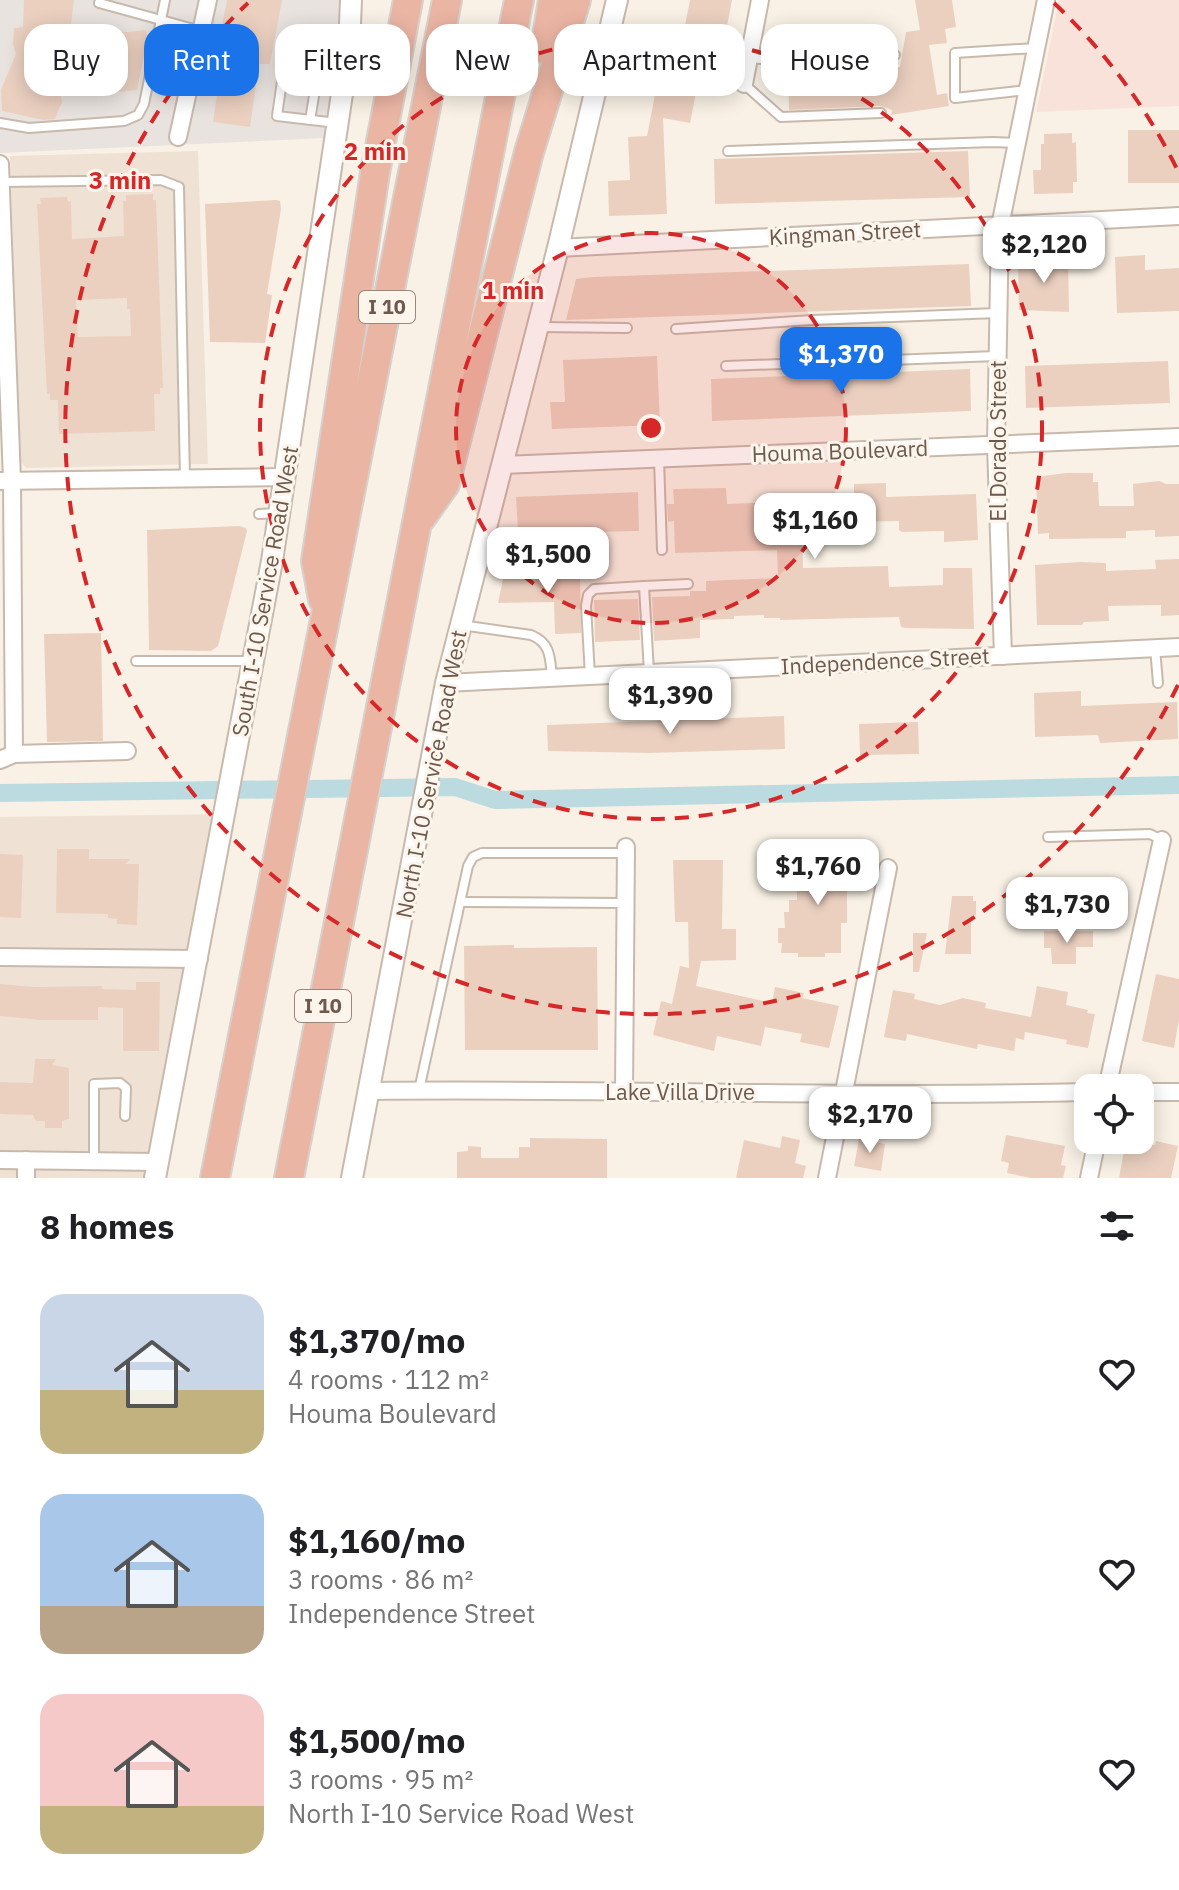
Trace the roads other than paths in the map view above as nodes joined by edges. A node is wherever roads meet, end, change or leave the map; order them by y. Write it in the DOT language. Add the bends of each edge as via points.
graph roads {
  1 [pos="165,0"];
  2 [pos="208,0"];
  3 [pos="351,0"];
  4 [pos="408,0"];
  5 [pos="447,0"];
  6 [pos="519,0"];
  7 [pos="553,0"];
  8 [pos="576,0"];
  9 [pos="617,0"];
  10 [pos="760,0"];
  11 [pos="1046,0"];
  12 [pos="99,3"];
  13 [pos="160,20"];
  14 [pos="175,24"];
  15 [pos="203,24"];
  16 [pos="349,24"];
  17 [pos="1036,48"];
  18 [pos="749,58"];
  19 [pos="761,59"];
  20 [pos="745,79"];
  21 [pos="745,85"];
  22 [pos="1028,90"];
  23 [pos="187,96"];
  24 [pos="280,96"];
  25 [pos="314,96"];
  26 [pos="341,96"];
  27 [pos="881,113"];
  28 [pos="310,120"];
  29 [pos="0,123"];
  30 [pos="337,123"];
  31 [pos="178,137"];
  32 [pos="1017,143"];
  33 [pos="728,151"];
  34 [pos="529,152"];
  35 [pos="0,164"];
  36 [pos="1,182"];
  37 [pos="1179,216"];
  38 [pos="1000,226"];
  39 [pos="558,248"];
  40 [pos="999,313"];
  41 [pos="537,327"];
  42 [pos="627,328"];
  43 [pos="676,329"];
  44 [pos="998,356"];
  45 [pos="726,366"];
  46 [pos="1179,437"];
  47 [pos="996,445"];
  48 [pos="659,459"];
  49 [pos="501,465"];
  50 [pos="285,477"];
  51 [pos="185,479"];
  52 [pos="6,481"];
  53 [pos="414,528"];
  54 [pos="662,550"];
  55 [pos="688,584"];
  56 [pos="644,586"];
  57 [pos="326,615"];
  58 [pos="461,625"];
  59 [pos="1179,647"];
  60 [pos="1155,648"];
  61 [pos="1003,656"];
  62 [pos="136,661"];
  63 [pos="254,661"];
  64 [pos="649,673"];
  65 [pos="590,676"];
  66 [pos="552,678"];
  67 [pos="446,683"];
  68 [pos="1158,683"];
  69 [pos="127,751"];
  70 [pos="7,757"];
  71 [pos="1048,837"];
  72 [pos="1162,840"];
  73 [pos="626,850"];
  74 [pos="888,868"];
  75 [pos="462,902"];
  76 [pos="626,903"];
  77 [pos="0,957"];
  78 [pos="199,959"];
  79 [pos="1110,1074"];
  80 [pos="419,1090"];
  81 [pos="369,1091"];
  82 [pos="624,1092"];
  83 [pos="844,1092"];
  84 [pos="1074,1092"];
  85 [pos="1154,1092"];
  86 [pos="1179,1092"];
  87 [pos="125,1116"];
  88 [pos="1094,1154"];
  89 [pos="0,1160"];
  90 [pos="26,1160"];
  91 [pos="94,1161"];
  92 [pos="157,1170"];
  93 [pos="26,1178"];
  94 [pos="215,1178"];
  95 [pos="289,1178"];
  96 [pos="352,1178"];
  97 [pos="827,1178"];
  98 [pos="1089,1178"];
  1 -- 13 [label="lane"];
  2 -- 15 [label="street"];
  3 -- 16 [label="street, South I-10 Service Road West"];
  4 -- 57 [label="highway" via="375,173 316,561"];
  5 -- 57 [label="highway, I 10"];
  6 -- 53 [label="highway, I 10"];
  7 -- 34 [label="highway"];
  8 -- 34 [label="highway"];
  9 -- 39 [label="street, North I-10 Service Road West"];
  10 -- 18 [label="street"];
  11 -- 17 [label="street, El Dorado Street"];
  12 -- 13 [label="lane"];
  13 -- 14 [label="lane"];
  13 -- 29 [label="lane" via="138,115 124,121 29,128"];
  17 -- 22 [label="street, El Dorado Street"];
  17 -- 22 [label="lane" via="955,53 955,98"];
  18 -- 19 [label="lane"];
  18 -- 20 [label="street"];
  21 -- 27 [label="lane" via="781,117"];
  22 -- 32 [label="street, El Dorado Street"];
  23 -- 31 [label="street"];
  24 -- 28 [label="lane" via="277,116"];
  25 -- 28 [label="lane"];
  26 -- 30 [label="street, South I-10 Service Road West"];
  28 -- 30 [label="lane"];
  30 -- 50 [label="street, South I-10 Service Road West"];
  32 -- 33 [label="lane"];
  32 -- 38 [label="street, El Dorado Street"];
  34 -- 53 [label="highway" via="445,484"];
  35 -- 36 [label="street"];
  36 -- 51 [label="lane" via="161,180 179,187"];
  36 -- 52 [label="street"];
  37 -- 38 [label="street, Kingman Street"];
  38 -- 39 [label="street, Kingman Street"];
  38 -- 40 [label="street, El Dorado Street"];
  39 -- 41 [label="street, North I-10 Service Road West"];
  40 -- 43 [label="lane"];
  40 -- 44 [label="street, El Dorado Street"];
  41 -- 42 [label="lane"];
  41 -- 49 [label="street, North I-10 Service Road West"];
  44 -- 45 [label="lane"];
  44 -- 47 [label="street, El Dorado Street"];
  46 -- 47 [label="street, Houma Boulevard"];
  47 -- 48 [label="street, Houma Boulevard"];
  47 -- 61 [label="street, El Dorado Street"];
  48 -- 49 [label="street, Houma Boulevard"];
  48 -- 54 [label="lane"];
  49 -- 58 [label="street, North I-10 Service Road West"];
  50 -- 51 [label="street"];
  50 -- 63 [label="street, South I-10 Service Road West" via="270,514"];
  51 -- 52 [label="street"];
  52 -- 70 [label="street"];
  53 -- 95 [label="highway, I 10"];
  55 -- 56 [label="lane"];
  56 -- 64 [label="lane"];
  56 -- 65 [label="lane" via="594,589 588,595"];
  57 -- 94 [label="highway, I 10"];
  58 -- 66 [label="lane" via="540,639 547,646"];
  58 -- 67 [label="street, North I-10 Service Road West"];
  59 -- 60 [label="street, Independence Street"];
  60 -- 61 [label="street, Independence Street"];
  60 -- 68 [label="lane"];
  61 -- 64 [label="street, Independence Street"];
  62 -- 63 [label="lane"];
  63 -- 78 [label="street, South I-10 Service Road West"];
  64 -- 65 [label="street, Independence Street"];
  65 -- 66 [label="street, Independence Street"];
  66 -- 67 [label="street, Independence Street"];
  67 -- 81 [label="street, North I-10 Service Road West"];
  69 -- 70 [label="street"];
  71 -- 72 [label="lane" via="1150,834"];
  72 -- 79 [label="street"];
  73 -- 75 [label="lane" via="482,853 468,866"];
  73 -- 76 [label="street"];
  74 -- 83 [label="street"];
  75 -- 76 [label="lane"];
  75 -- 80 [label="lane"];
  76 -- 82 [label="street"];
  77 -- 78 [label="street"];
  78 -- 92 [label="street, South I-10 Service Road West"];
  80 -- 81 [label="street, Lake Villa Drive"];
  80 -- 82 [label="street, Lake Villa Drive"];
  81 -- 96 [label="street, North I-10 Service Road West"];
  82 -- 83 [label="street, Lake Villa Drive"];
  83 -- 84 [label="street, Lake Villa Drive"];
  83 -- 97 [label="street"];
  85 -- 86 [label="street"];
  87 -- 91 [label="lane" via="126,1088 120,1083 94,1084"];
  88 -- 98 [label="street"];
  89 -- 90 [label="street"];
  90 -- 91 [label="street"];
  90 -- 93 [label="street"];
  91 -- 92 [label="street"];
}
